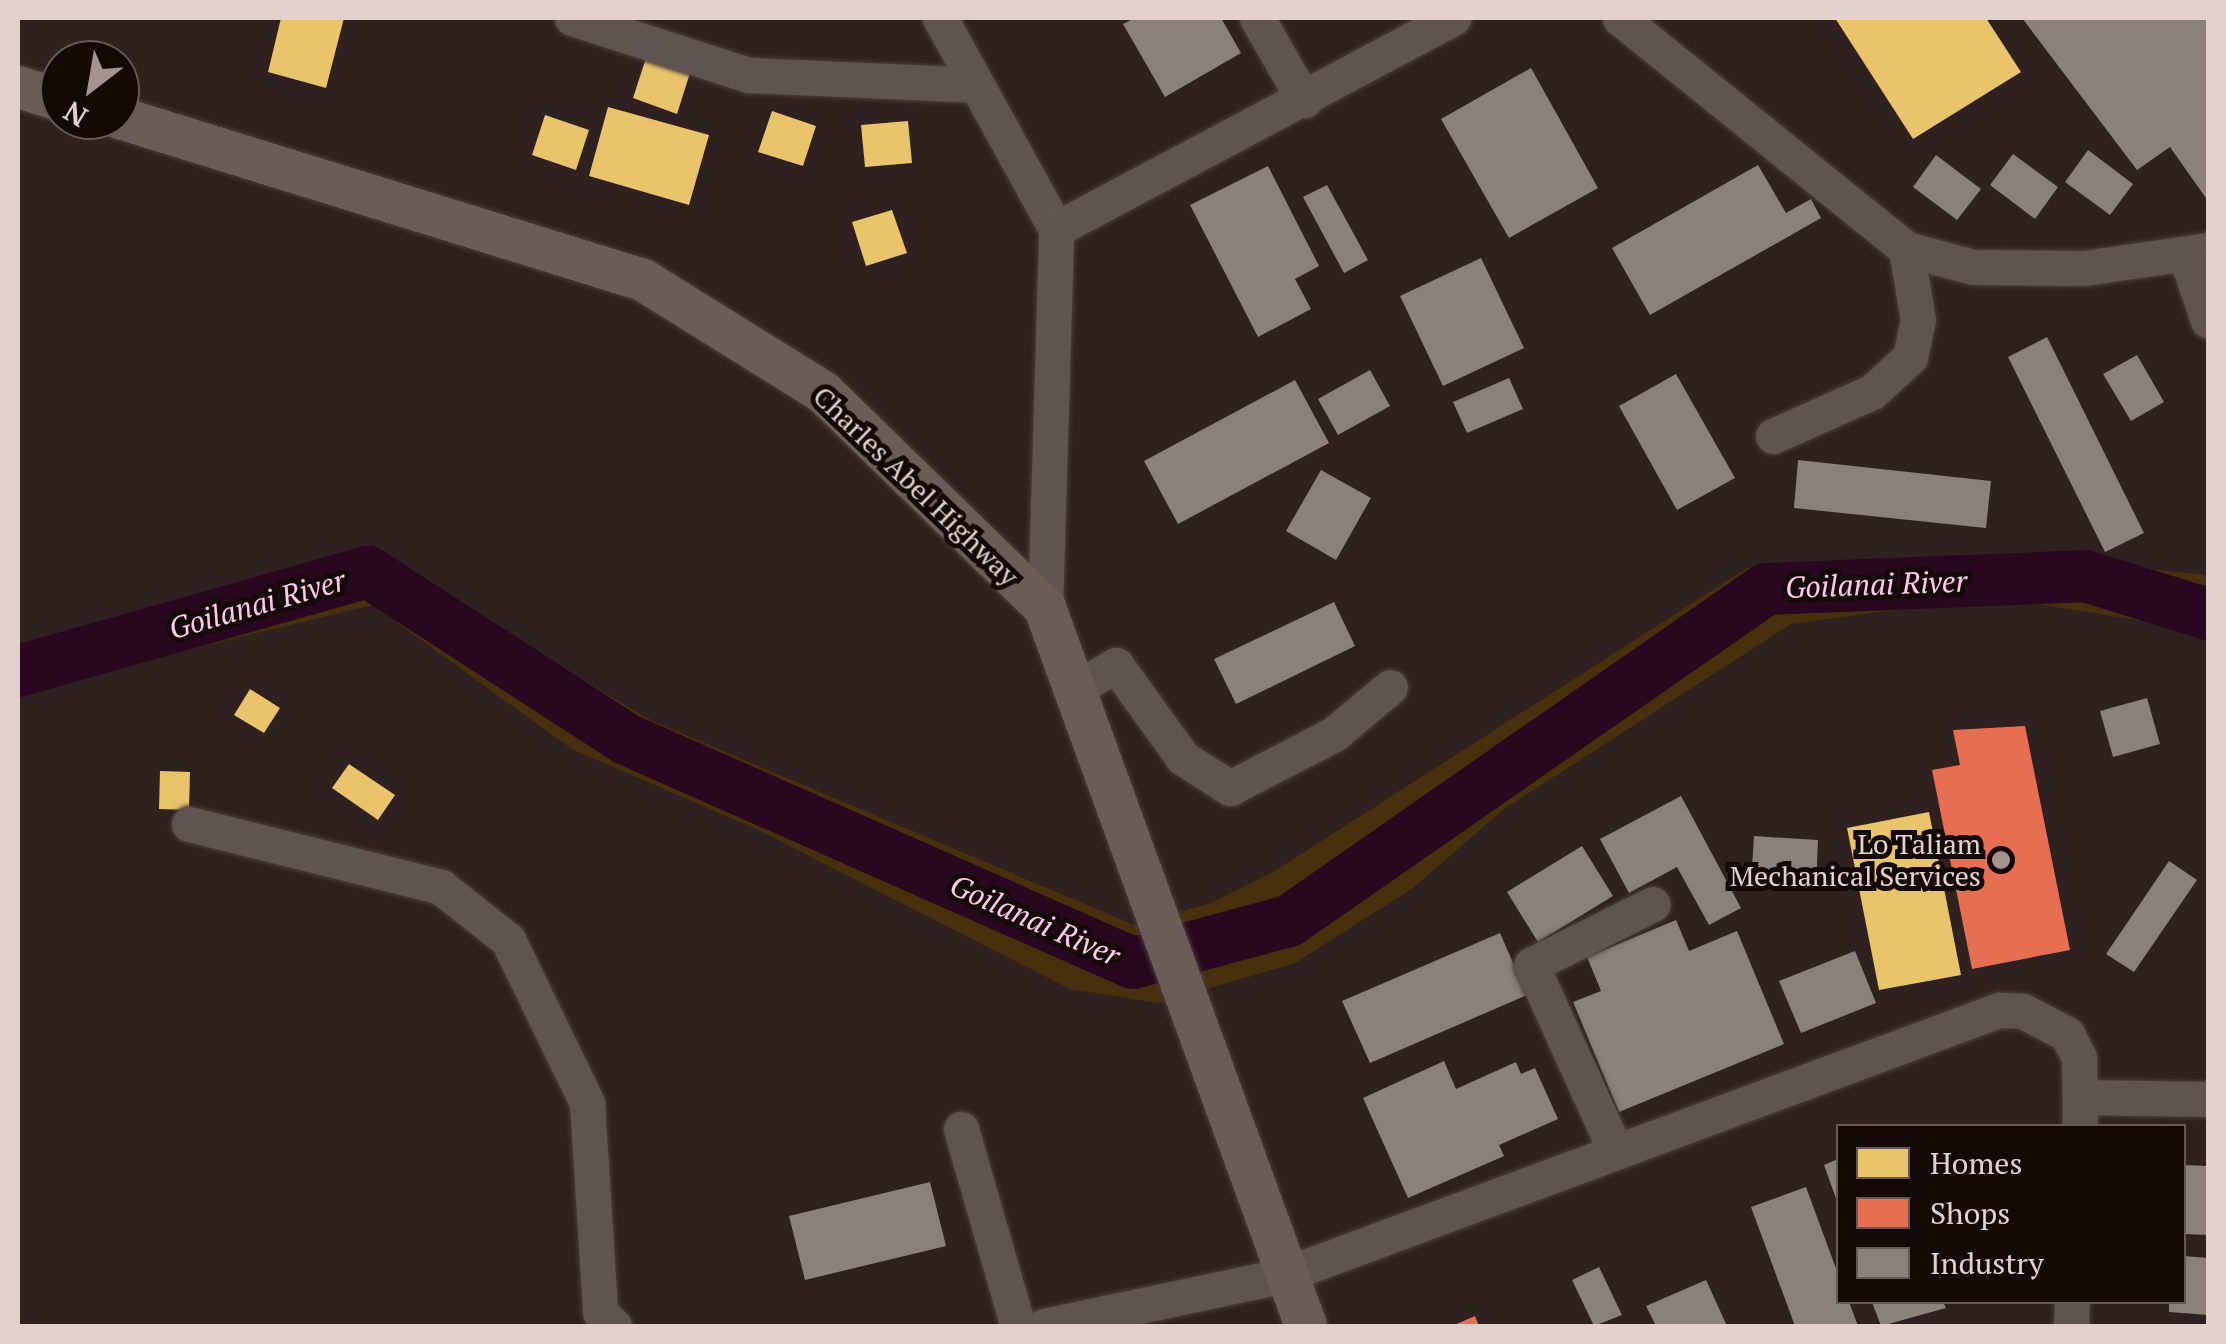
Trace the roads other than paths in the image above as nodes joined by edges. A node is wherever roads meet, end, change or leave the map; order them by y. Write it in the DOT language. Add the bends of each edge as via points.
graph roads {
  1 [pos="572,18"];
  2 [pos="940,18"];
  3 [pos="1257,18"];
  4 [pos="1452,18"];
  5 [pos="1620,18"];
  6 [pos="974,85"];
  7 [pos="1304,100"];
  8 [pos="140,124"];
  9 [pos="1056,229"];
  10 [pos="1906,249"];
  11 [pos="2198,254"];
  12 [pos="2208,320"];
  13 [pos="1772,436"];
  14 [pos="1045,608"];
  15 [pos="1390,687"];
  16 [pos="1073,690"];
  17 [pos="189,824"];
  18 [pos="1653,904"];
  19 [pos="2208,1099"];
  20 [pos="2081,1112"];
  21 [pos="961,1129"];
  22 [pos="1616,1152"];
  23 [pos="1281,1276"];
  24 [pos="614,1326"];
  25 [pos="1018,1326"];
  26 [pos="1044,1326"];
  27 [pos="1306,1326"];
  1 -- 6 [label="street" via="750,75"];
  2 -- 6 [label="street"];
  3 -- 7 [label="street"];
  4 -- 7 [label="street"];
  5 -- 10 [label="street"];
  6 -- 9 [label="street"];
  7 -- 9 [label="street"];
  8 -- 14 [label="main road, Charles Abel Highway" via="643,280 823,392"];
  9 -- 14 [label="street"];
  10 -- 11 [label="street" via="1973,268"];
  10 -- 13 [label="street" via="1918,320 1910,356 1872,392"];
  11 -- 12 [label="street"];
  14 -- 16 [label="main road, Charles Abel Highway"];
  15 -- 16 [label="street" via="1334,734 1230,788 1183,758 1116,665"];
  16 -- 23 [label="main road, Charles Abel Highway"];
  17 -- 24 [label="street" via="441,887 508,940 587,1104 600,1312"];
  18 -- 22 [label="street" via="1531,966"];
  19 -- 20 [label="street"];
  20 -- 22 [label="street" via="2067,1034 2024,1011 1999,1010"];
  21 -- 25 [label="street"];
  22 -- 23 [label="street"];
  23 -- 26 [label="street"];
  23 -- 27 [label="main road"];
}
